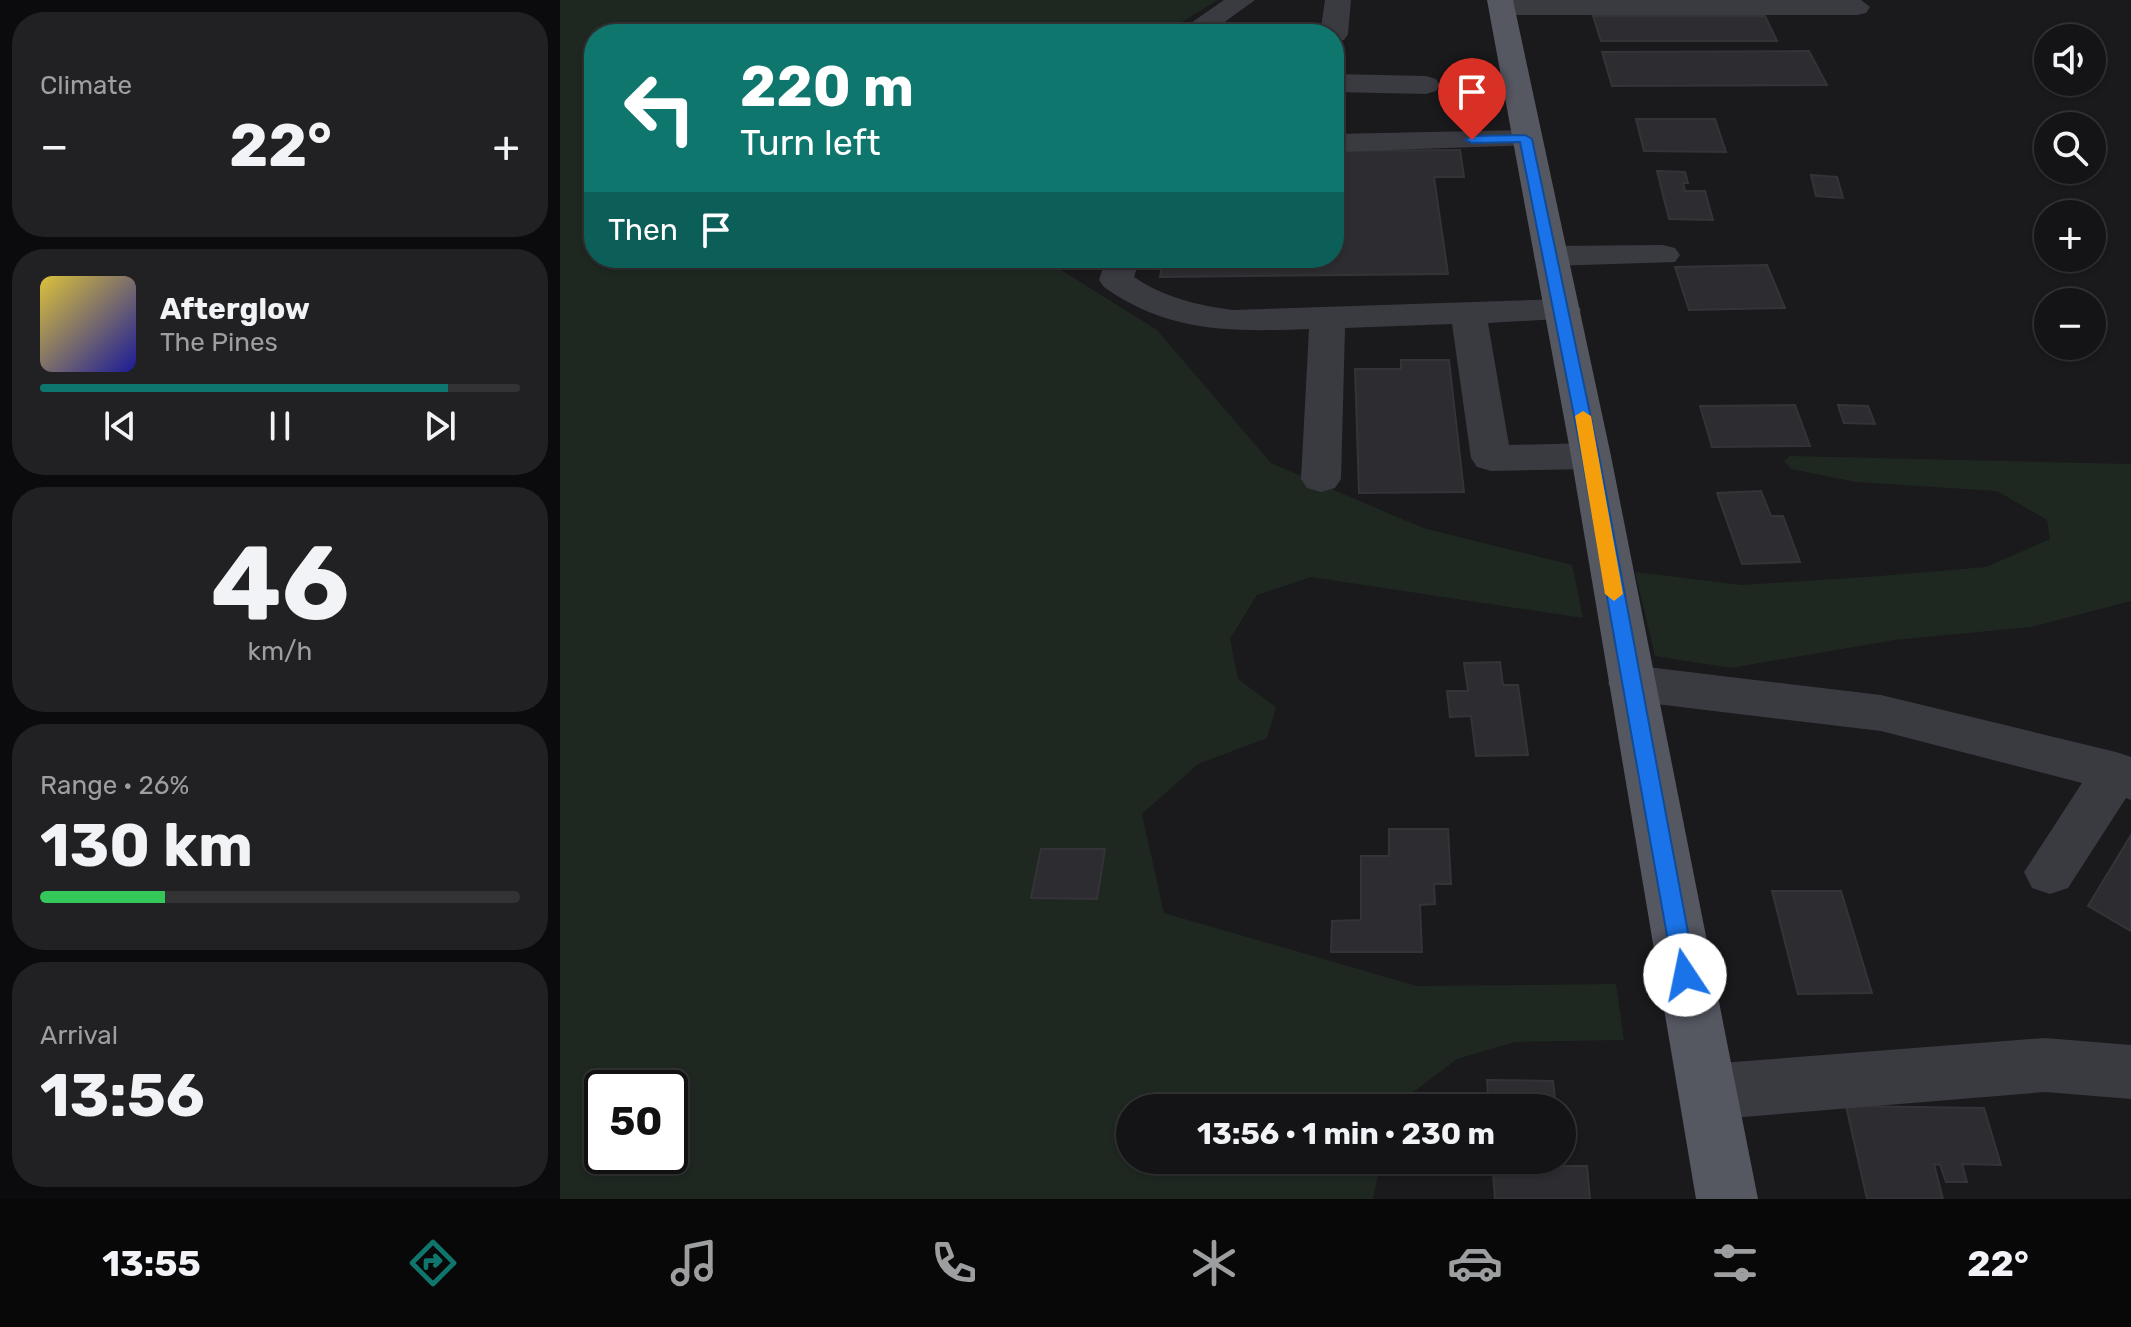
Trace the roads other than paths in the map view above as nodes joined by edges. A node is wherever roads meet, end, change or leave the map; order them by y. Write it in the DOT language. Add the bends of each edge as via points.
graph roads {
  1 [pos="1242,0"];
  2 [pos="1338,0"];
  3 [pos="1501,4"];
  4 [pos="1857,7"];
  5 [pos="1205,24"];
  6 [pos="1335,24"];
  7 [pos="1344,83"];
  8 [pos="1426,85"];
  9 [pos="1525,139"];
  10 [pos="1344,143"];
  11 [pos="1663,255"];
  12 [pos="1551,256"];
  13 [pos="1120,268"];
  14 [pos="1563,310"];
  15 [pos="1468,313"];
  16 [pos="1327,317"];
  17 [pos="1591,456"];
  18 [pos="1321,479"];
  19 [pos="1631,683"];
  20 [pos="2124,776"];
  21 [pos="2050,872"];
  22 [pos="2131,1072"];
  23 [pos="1707,1092"];
  24 [pos="1727,1199"];
  1 -- 5 [label="lane"];
  2 -- 6 [label="lane"];
  3 -- 4 [label="lane"];
  3 -- 9 [label="main road"];
  7 -- 8 [label="lane"];
  9 -- 10 [label="lane"];
  9 -- 12 [label="main road"];
  11 -- 12 [label="lane"];
  12 -- 14 [label="main road"];
  13 -- 16 [label="lane" via="1116,280 1140,298 1181,315 1233,321"];
  14 -- 15 [label="lane"];
  14 -- 17 [label="main road"];
  15 -- 16 [label="lane"];
  15 -- 17 [label="lane" via="1491,458"];
  16 -- 18 [label="lane"];
  17 -- 19 [label="main road"];
  19 -- 20 [label="lane" via="1881,713"];
  19 -- 23 [label="main road"];
  20 -- 21 [label="lane"];
  22 -- 23 [label="lane" via="2045,1065"];
  23 -- 24 [label="main road"];
}
